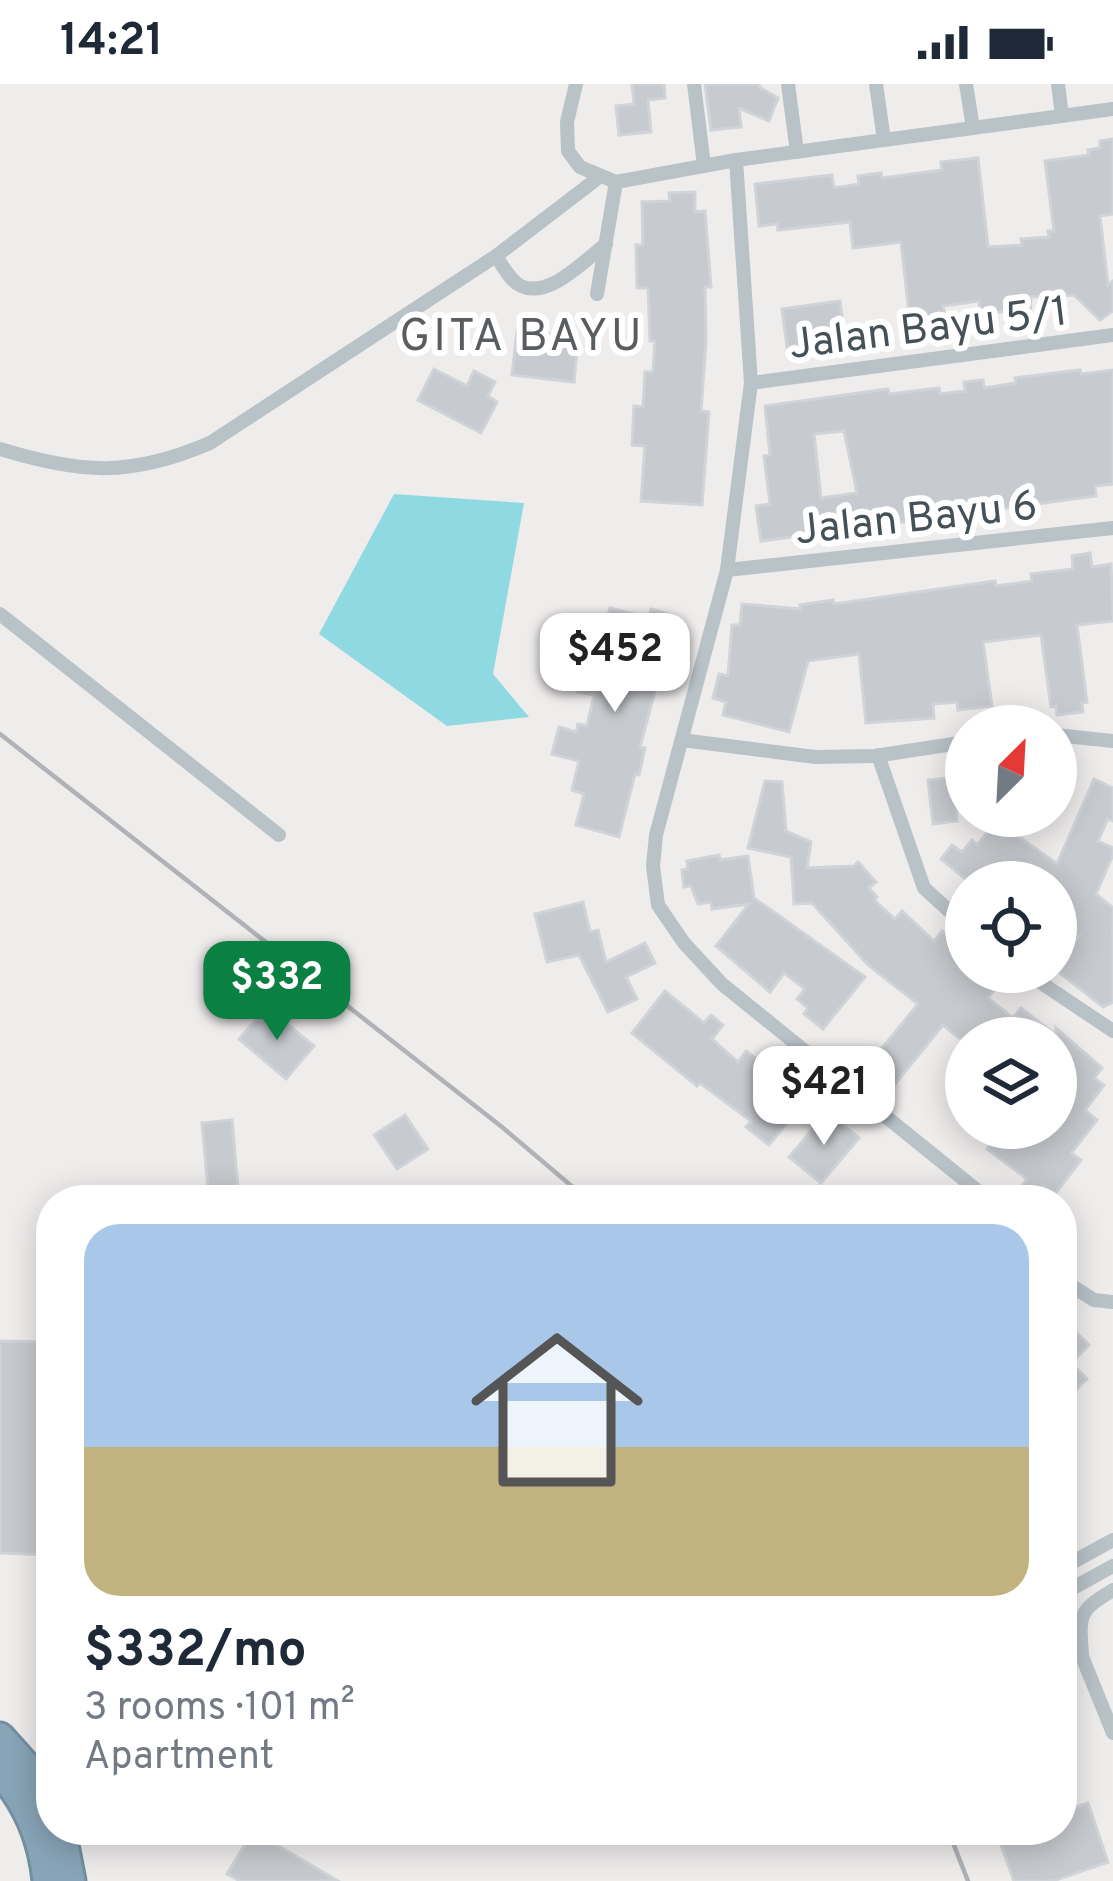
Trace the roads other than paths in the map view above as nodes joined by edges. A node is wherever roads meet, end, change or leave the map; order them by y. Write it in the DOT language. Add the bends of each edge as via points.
graph roads {
  1 [pos="576,84"];
  2 [pos="694,84"];
  3 [pos="788,84"];
  4 [pos="876,84"];
  5 [pos="966,84"];
  6 [pos="1058,84"];
  7 [pos="1113,110"];
  8 [pos="1063,116"];
  9 [pos="973,128"];
  10 [pos="884,140"];
  11 [pos="797,152"];
  12 [pos="736,160"];
  13 [pos="704,166"];
  14 [pos="598,178"];
  15 [pos="616,182"];
  16 [pos="606,244"];
  17 [pos="496,256"];
  18 [pos="598,294"];
  19 [pos="1113,335"];
  20 [pos="751,383"];
  21 [pos="0,449"];
  22 [pos="1113,528"];
  23 [pos="727,570"];
  24 [pos="0,614"];
  25 [pos="1077,737"];
  26 [pos="682,740"];
  27 [pos="1113,740"];
  28 [pos="945,745"];
  29 [pos="878,755"];
  30 [pos="279,835"];
  31 [pos="945,907"];
  32 [pos="1056,993"];
  33 [pos="1113,1031"];
  34 [pos="970,1185"];
  35 [pos="1077,1289"];
  36 [pos="1113,1302"];
  37 [pos="1113,1540"];
  38 [pos="1077,1560"];
  39 [pos="1113,1566"];
  40 [pos="1077,1586"];
  41 [pos="1113,1590"];
  42 [pos="1077,1650"];
  43 [pos="1083,1659"];
  44 [pos="1113,1733"];
  45 [pos="0,1737"];
  46 [pos="0,1772"];
  47 [pos="36,1778"];
  48 [pos="36,1828"];
  49 [pos="40,1845"];
  50 [pos="64,1845"];
  51 [pos="47,1881"];
  52 [pos="71,1881"];
  1 -- 14 [label="street" via="568,151"];
  2 -- 13 [label="street"];
  3 -- 11 [label="street"];
  4 -- 10 [label="street"];
  5 -- 9 [label="street"];
  6 -- 8 [label="street"];
  7 -- 8 [label="street"];
  8 -- 9 [label="street"];
  9 -- 10 [label="street"];
  10 -- 11 [label="street"];
  11 -- 12 [label="street"];
  12 -- 13 [label="street"];
  12 -- 20 [label="street"];
  13 -- 15 [label="street"];
  14 -- 15 [label="street"];
  14 -- 17 [label="street"];
  15 -- 16 [label="street"];
  16 -- 17 [label="street" via="549,286 530,289 516,284"];
  16 -- 18 [label="street"];
  17 -- 21 [label="street" via="211,443 163,464 106,470"];
  19 -- 20 [label="street, Jalan Bayu 5/1"];
  20 -- 23 [label="street"];
  22 -- 23 [label="street, Jalan Bayu 6"];
  23 -- 26 [label="street"];
  24 -- 30 [label="street"];
  25 -- 27 [label="street"];
  26 -- 29 [label="street" via="815,757"];
  26 -- 34 [label="street" via="656,836 658,905 722,984"];
  28 -- 29 [label="street"];
  29 -- 31 [label="street" via="924,888"];
  32 -- 33 [label="street"];
  35 -- 36 [label="street"];
  37 -- 38 [label="street"];
  39 -- 40 [label="street"];
  41 -- 43 [label="street" via="1080,1617"];
  42 -- 43 [label="street"];
  43 -- 44 [label="street"];
  45 -- 47 [label="highway"];
  46 -- 48 [label="highway"];
  49 -- 51 [label="highway"];
  50 -- 52 [label="highway"];
}
